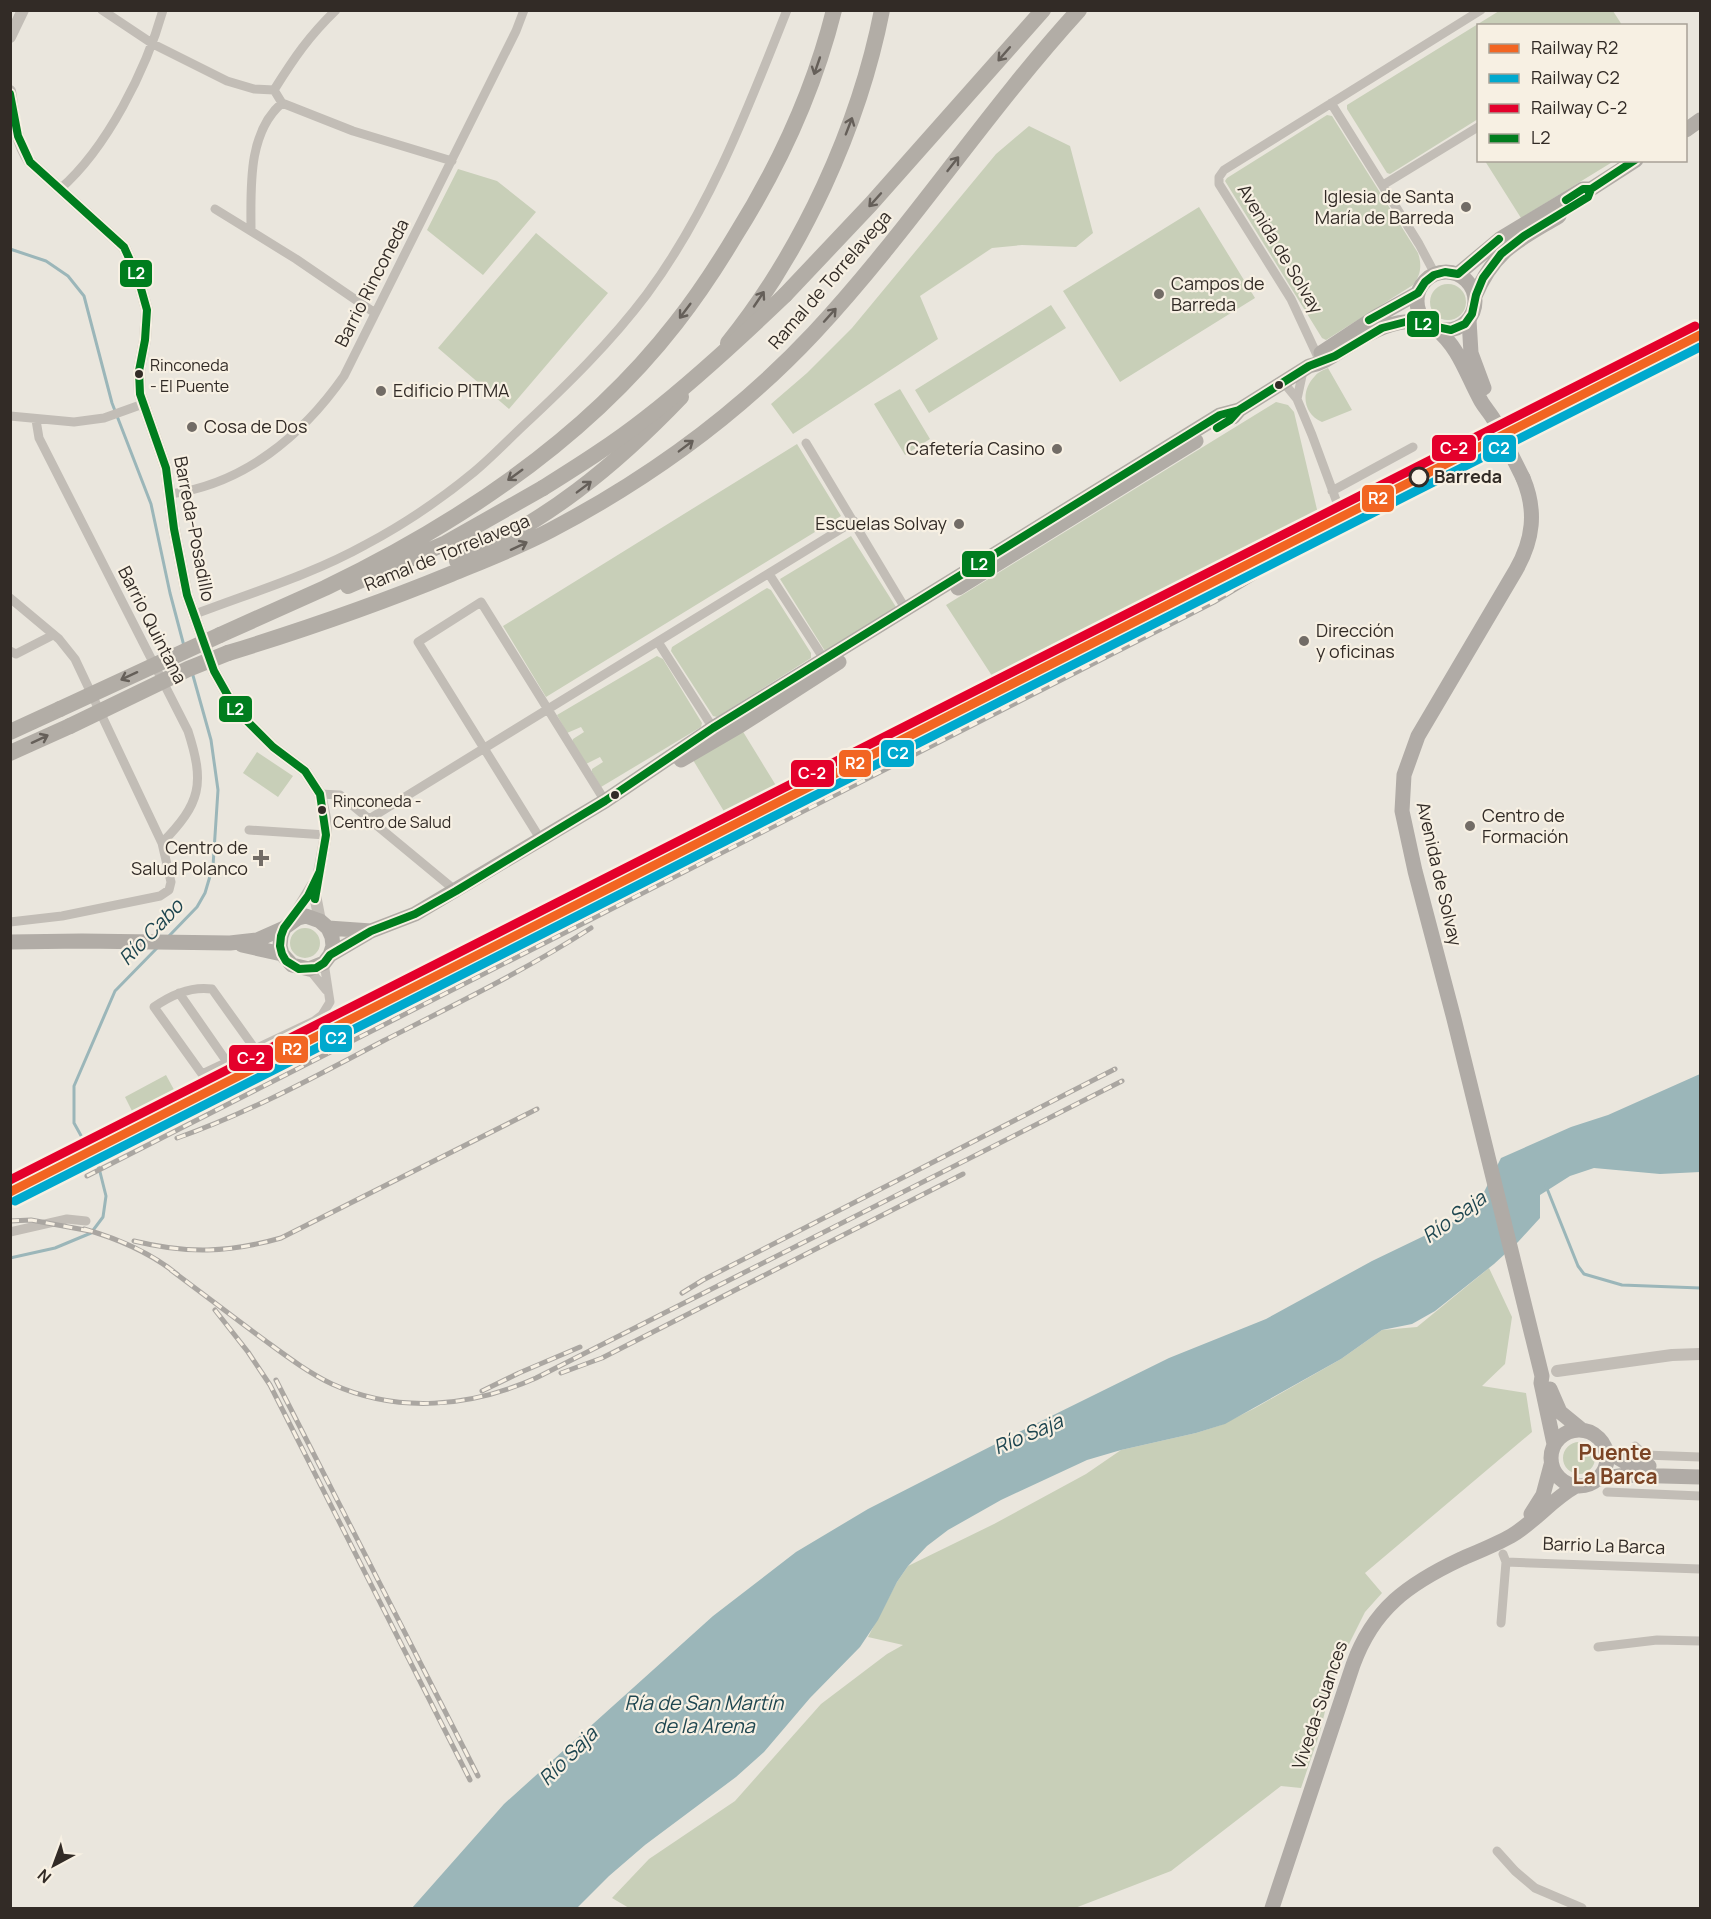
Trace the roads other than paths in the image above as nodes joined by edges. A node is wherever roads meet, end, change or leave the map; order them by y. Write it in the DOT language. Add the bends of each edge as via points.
graph roads {
  1 [pos="23,10"];
  2 [pos="102,10"];
  3 [pos="163,10"];
  4 [pos="336,10"];
  5 [pos="524,10"];
  6 [pos="787,10"];
  7 [pos="834,10"];
  8 [pos="882,10"];
  9 [pos="1043,10"];
  10 [pos="1079,10"];
  11 [pos="1481,10"];
  12 [pos="10,37"];
  13 [pos="153,44"];
  14 [pos="274,90"];
  15 [pos="10,91"];
  16 [pos="282,103"];
  17 [pos="1331,103"];
  18 [pos="1701,120"];
  19 [pos="1477,128"];
  20 [pos="1687,129"];
  21 [pos="452,161"];
  22 [pos="1633,162"];
  23 [pos="1383,185"];
  24 [pos="60,189"];
  25 [pos="1591,189"];
  26 [pos="215,209"];
  27 [pos="251,231"];
  28 [pos="1435,274"];
  29 [pos="1458,274"];
  30 [pos="1418,293"];
  31 [pos="1475,296"];
  32 [pos="375,313"];
  33 [pos="1469,320"];
  34 [pos="1431,325"];
  35 [pos="1310,364"];
  36 [pos="1284,383"];
  37 [pos="1297,399"];
  38 [pos="143,404"];
  39 [pos="1239,410"];
  40 [pos="10,416"];
  41 [pos="1492,416"];
  42 [pos="36,420"];
  43 [pos="806,443"];
  44 [pos="1413,447"];
  45 [pos="1332,491"];
  46 [pos="170,494"];
  47 [pos="1339,508"];
  48 [pos="854,521"];
  49 [pos="770,574"];
  50 [pos="10,598"];
  51 [pos="905,608"];
  52 [pos="193,615"];
  53 [pos="53,635"];
  54 [pos="220,635"];
  55 [pos="658,642"];
  56 [pos="10,651"];
  57 [pos="228,653"];
  58 [pos="824,659"];
  59 [pos="548,710"];
  60 [pos="712,728"];
  61 [pos="10,732"];
  62 [pos="484,749"];
  63 [pos="10,753"];
  64 [pos="646,775"];
  65 [pos="320,794"];
  66 [pos="605,801"];
  67 [pos="369,819"];
  68 [pos="249,830"];
  69 [pos="326,835"];
  70 [pos="541,840"];
  71 [pos="162,843"];
  72 [pos="319,873"];
  73 [pos="456,891"];
  74 [pos="10,922"];
  75 [pos="288,925"];
  76 [pos="324,925"];
  77 [pos="371,931"];
  78 [pos="10,942"];
  79 [pos="230,943"];
  80 [pos="282,954"];
  81 [pos="327,959"];
  82 [pos="309,969"];
  83 [pos="327,992"];
  84 [pos="178,993"];
  85 [pos="255,1049"];
  86 [pos="227,1062"];
  87 [pos="86,1221"];
  88 [pos="10,1232"];
  89 [pos="1701,1354"];
  90 [pos="1557,1371"];
  91 [pos="1542,1376"];
  92 [pos="1582,1430"];
  93 [pos="1554,1444"];
  94 [pos="1635,1446"];
  95 [pos="1605,1450"];
  96 [pos="1701,1457"];
  97 [pos="1551,1465"];
  98 [pos="1661,1466"];
  99 [pos="1701,1467"];
  100 [pos="1701,1472"];
  101 [pos="1701,1477"];
  102 [pos="1598,1479"];
  103 [pos="1576,1486"];
  104 [pos="1607,1492"];
  105 [pos="1701,1496"];
  106 [pos="1527,1524"];
  107 [pos="1701,1569"];
  108 [pos="1501,1623"];
  109 [pos="1701,1641"];
  110 [pos="1598,1647"];
  111 [pos="1497,1851"];
  112 [pos="1577,1907"];
  113 [pos="1272,1908"];
  1 -- 12 [label="street"];
  2 -- 13 [label="street"];
  3 -- 13 [label="street"];
  4 -- 14 [label="street" via="300,48"];
  5 -- 21 [label="street, Barrio Rinconeda"];
  6 -- 52 [label="street" via="751,101 682,240 634,310 555,398 474,472 400,525 343,557"];
  7 -- 54 [label="highway, one-way" via="812,81 767,182 694,299 636,368 544,453 462,511 325,588"];
  57 -- 8 [label="highway, one-way" via="500,540 574,494 637,442 732,339 794,243 831,172 852,120"];
  9 -- 54 [label="highway, Ramal de Torrelavega, one-way, bridge" via="785,295 724,353 619,438 489,520 406,562"];
  57 -- 10 [label="highway, Ramal de Torrelavega, one-way" via="371,605 518,546 616,494 697,438 772,375 832,313"];
  11 -- 17 [label="street"];
  13 -- 14 [label="street" via="227,81"];
  13 -- 24 [label="street" via="104,137"];
  14 -- 16 [label="street"];
  15 -- 24 [label="street, Barreda-Posadillo" via="23,153"];
  16 -- 21 [label="street" via="353,131"];
  16 -- 27 [label="street" via="261,135 254,159"];
  17 -- 23 [label="street"];
  17 -- 35 [label="street, Avenida de Solvay" via="1224,170 1218,181 1291,298"];
  18 -- 20 [label="highway"];
  19 -- 23 [label="street"];
  21 -- 32 [label="street, Barrio Rinconeda"];
  22 -- 25 [label="highway"];
  23 -- 28 [label="street"];
  24 -- 38 [label="street, Barreda-Posadillo" via="124,247 138,278 147,310 138,382"];
  25 -- 29 [label="highway" via="1583,189 1500,239"];
  25 -- 31 [label="highway" via="1588,197 1503,251 1487,270"];
  26 -- 27 [label="street"];
  27 -- 32 [label="street"];
  28 -- 29 [label="highway"];
  28 -- 30 [label="highway" via="1424,281"];
  29 -- 31 [label="highway" via="1468,282"];
  30 -- 34 [label="highway" via="1418,308"];
  30 -- 35 [label="highway" via="1377,316"];
  31 -- 33 [label="highway"];
  32 -- 46 [label="street, Barrio Rinconeda" via="344,376 274,452 236,475"];
  33 -- 34 [label="highway" via="1452,330"];
  33 -- 41 [label="main road" via="1471,353"];
  34 -- 35 [label="highway" via="1412,320 1386,325 1322,363"];
  34 -- 41 [label="main road" via="1460,358"];
  35 -- 36 [label="highway"];
  35 -- 37 [label="street"];
  36 -- 37 [label="street"];
  36 -- 39 [label="highway"];
  37 -- 45 [label="street"];
  38 -- 42 [label="street" via="104,418 74,422"];
  38 -- 46 [label="street, Barreda-Posadillo" via="163,457"];
  39 -- 51 [label="highway" via="1220,415"];
  39 -- 64 [label="highway" via="1230,420 1166,461 741,725 670,766"];
  40 -- 42 [label="street"];
  41 -- 91 [label="main road, Avenida de Solvay, bridge" via="1529,494 1532,525 1516,570 1418,736 1408,759 1402,817"];
  42 -- 71 [label="street, Barrio Quintana" via="39,438 188,731 196,756 196,795 180,825"];
  43 -- 48 [label="street"];
  44 -- 45 [label="street"];
  45 -- 47 [label="street"];
  46 -- 52 [label="street, Barreda-Posadillo" via="180,566"];
  48 -- 49 [label="street"];
  48 -- 51 [label="street"];
  49 -- 55 [label="street"];
  49 -- 58 [label="street"];
  50 -- 53 [label="street"];
  51 -- 58 [label="highway"];
  52 -- 65 [label="street, Barreda-Posadillo" via="214,671 236,710 305,771"];
  53 -- 56 [label="street" via="16,654"];
  53 -- 71 [label="street" via="75,659"];
  54 -- 61 [label="highway, one-way, bridge"];
  55 -- 59 [label="street"];
  55 -- 60 [label="street"];
  63 -- 57 [label="highway, one-way, bridge"];
  58 -- 60 [label="highway"];
  59 -- 62 [label="street"];
  59 -- 62 [label="street" via="481,603 418,642"];
  59 -- 66 [label="street"];
  60 -- 64 [label="highway"];
  62 -- 67 [label="street"];
  62 -- 70 [label="street"];
  64 -- 66 [label="highway"];
  65 -- 67 [label="street" via="340,795"];
  65 -- 69 [label="street, Barreda-Posadillo"];
  66 -- 70 [label="highway"];
  67 -- 73 [label="street"];
  68 -- 69 [label="street"];
  69 -- 72 [label="street, Barreda-Posadillo"];
  70 -- 73 [label="highway"];
  71 -- 74 [label="street" via="171,882 169,890 160,896"];
  72 -- 75 [label="street, Barreda-Posadillo"];
  72 -- 76 [label="street, Barreda-Posadillo" via="315,895"];
  73 -- 77 [label="highway" via="415,914"];
  75 -- 76 [label="highway" via="306,916"];
  75 -- 79 [label="highway" via="257,940"];
  75 -- 80 [label="highway" via="280,936"];
  76 -- 77 [label="highway"];
  76 -- 81 [label="highway" via="333,946"];
  77 -- 81 [label="highway"];
  78 -- 79 [label="highway"];
  79 -- 80 [label="highway"];
  80 -- 82 [label="highway" via="292,966"];
  81 -- 82 [label="highway"];
  81 -- 83 [label="street"];
  82 -- 83 [label="street"];
  83 -- 85 [label="street" via="330,1002 322,1015"];
  84 -- 85 [label="street" via="203,987 213,989"];
  84 -- 86 [label="street"];
  84 -- 86 [label="street" via="154,1006 202,1074"];
  85 -- 86 [label="street"];
  87 -- 88 [label="street" via="67,1219"];
  89 -- 90 [label="street"];
  91 -- 92 [label="main road" via="1558,1409"];
  91 -- 93 [label="main road"];
  92 -- 93 [label="main road" via="1566,1433"];
  92 -- 95 [label="main road" via="1597,1436"];
  93 -- 97 [label="main road"];
  94 -- 96 [label="street" via="1645,1455"];
  95 -- 98 [label="main road" via="1631,1465"];
  95 -- 102 [label="main road" via="1605,1467"];
  97 -- 103 [label="main road" via="1562,1481"];
  97 -- 106 [label="main road, Viveda-Suances" via="1543,1495"];
  98 -- 99 [label="main road"];
  98 -- 100 [label="main road" via="1673,1471"];
  101 -- 102 [label="main road" via="1621,1475"];
  102 -- 103 [label="main road"];
  103 -- 106 [label="main road, Viveda-Suances"];
  104 -- 105 [label="street"];
  106 -- 113 [label="main road, Viveda-Suances" via="1413,1586 1388,1605 1372,1625 1353,1665"];
  107 -- 108 [label="street, Barrio La Barca" via="1504,1558"];
  109 -- 110 [label="street" via="1657,1640"];
  111 -- 112 [label="street" via="1535,1888"];
}
